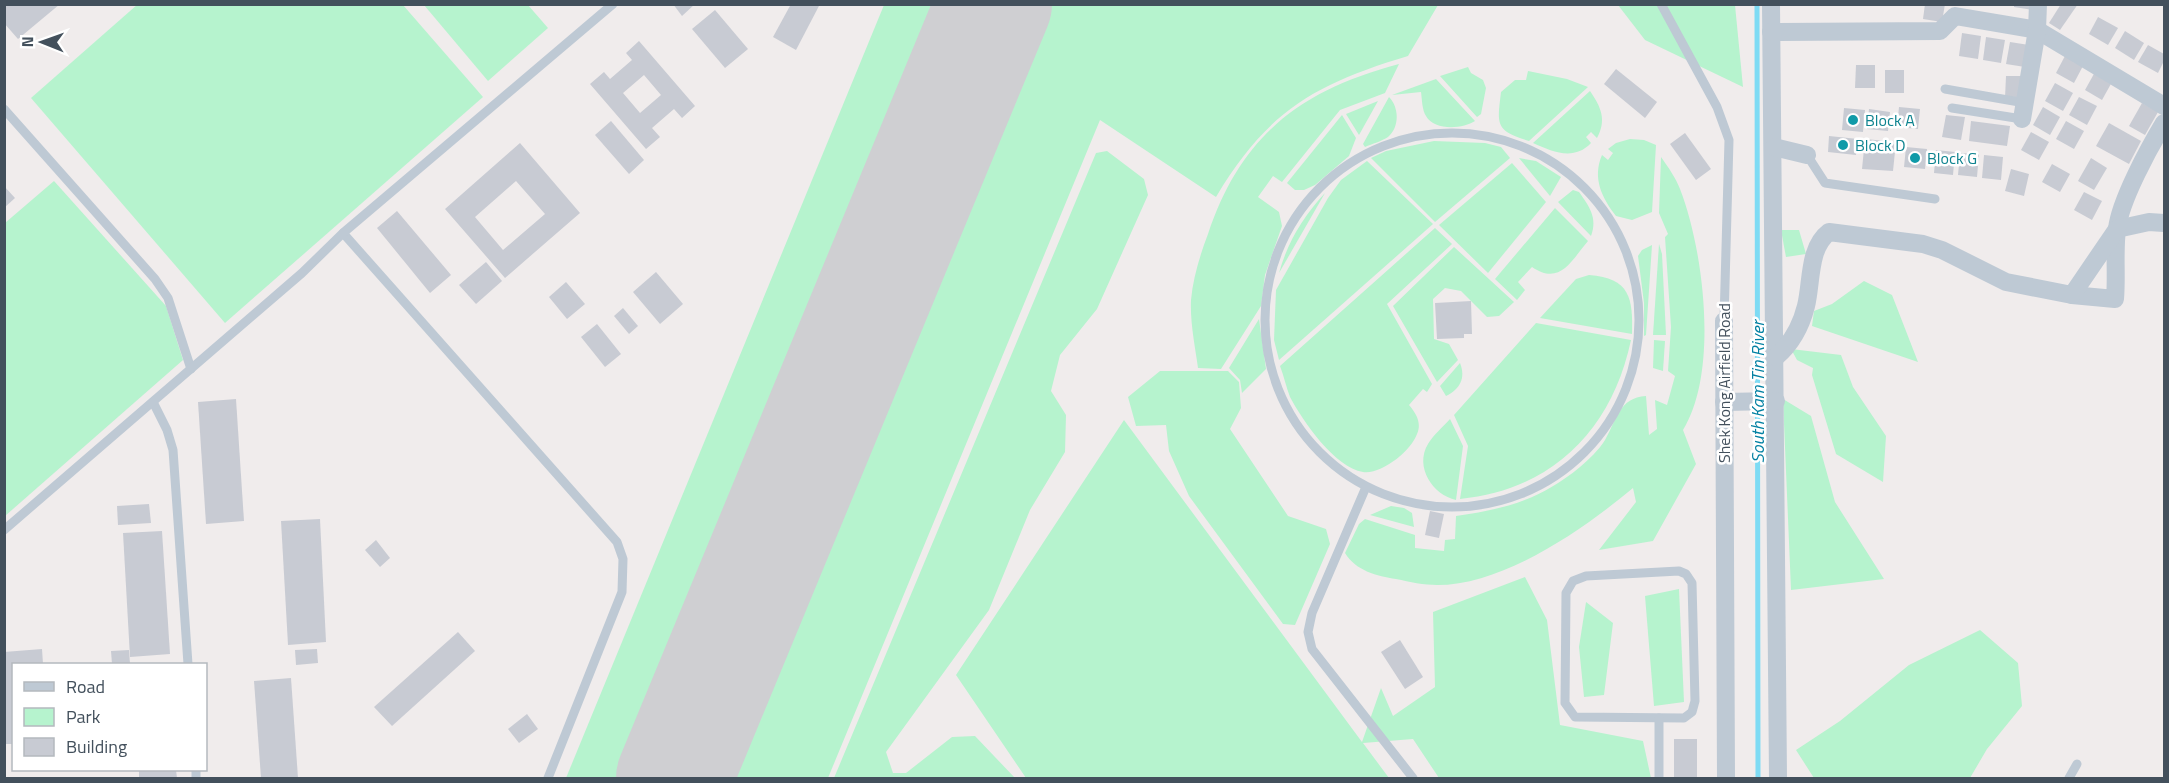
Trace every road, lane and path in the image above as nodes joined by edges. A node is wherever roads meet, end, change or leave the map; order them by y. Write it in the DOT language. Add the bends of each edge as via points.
graph roads {
  1 [pos="613,4"];
  2 [pos="1661,4"];
  3 [pos="1771,4"];
  4 [pos="2038,4"];
  5 [pos="2037,30"];
  6 [pos="1771,32"];
  7 [pos="1945,89"];
  8 [pos="2164,106"];
  9 [pos="1952,108"];
  10 [pos="4,109"];
  11 [pos="2024,111"];
  12 [pos="2164,123"];
  13 [pos="1774,147"];
  14 [pos="1807,155"];
  15 [pos="1935,199"];
  16 [pos="2164,223"];
  17 [pos="2117,229"];
  18 [pos="343,233"];
  19 [pos="2072,295"];
  20 [pos="1724,321"];
  21 [pos="1776,357"];
  22 [pos="191,369"];
  23 [pos="1776,401"];
  24 [pos="153,402"];
  25 [pos="1724,402"];
  26 [pos="1366,487"];
  27 [pos="4,530"];
  28 [pos="188,663"];
  29 [pos="1659,718"];
  30 [pos="2077,764"];
  31 [pos="548,778"];
  32 [pos="1413,778"];
  33 [pos="1659,778"];
  34 [pos="1726,778"];
  35 [pos="1778,778"];
  36 [pos="2069,778"];
  1 -- 18 [label="lane"];
  2 -- 20 [label="lane, Shek Kong Airfield Road" via="1718,107 1729,140"];
  3 -- 6 [label="street"];
  4 -- 5 [label="street"];
  5 -- 6 [label="street" via="1955,16 1940,31"];
  5 -- 8 [label="street"];
  5 -- 11 [label="street"];
  6 -- 13 [label="street"];
  7 -- 11 [label="lane"];
  9 -- 11 [label="lane"];
  10 -- 22 [label="lane" via="155,279 168,298"];
  12 -- 17 [label="street" via="2136,176"];
  13 -- 14 [label="street"];
  13 -- 21 [label="street"];
  14 -- 15 [label="lane" via="1825,183"];
  16 -- 17 [label="street"];
  17 -- 19 [label="street"];
  17 -- 19 [label="street" via="2115,300"];
  18 -- 22 [label="lane"];
  18 -- 31 [label="lane" via="617,542 625,574 622,592"];
  19 -- 21 [label="street" via="2006,282 1923,244 1829,232 1817,246 1798,328"];
  20 -- 25 [label="street, Shek Kong Airfield Road"];
  21 -- 23 [label="street"];
  22 -- 24 [label="lane"];
  23 -- 25 [label="street"];
  23 -- 35 [label="street"];
  24 -- 27 [label="lane"];
  24 -- 28 [label="lane" via="173,450"];
  25 -- 34 [label="street, Shek Kong Airfield Road"];
  26 -- 26 [label="lane" via="1313,445 1299,428 1278,388 1267,344 1267,298 1286,234 1311,196 1345,166 1406,138 1473,133 1538,153 1591,194 1620,238 1630,263 1637,296 1637,341 1634,364 1618,406 1577,459 1540,486 1509,498 1476,506 1431,506"];
  26 -- 32 [label="lane" via="1312,613 1308,632 1312,649"];
  29 -- 29 [label="lane" via="1684,718 1692,712 1695,701 1692,583 1679,571 1586,576 1573,581 1566,593 1565,703 1569,712 1575,717"];
  29 -- 33 [label="lane"];
  30 -- 36 [label="lane"];
}
